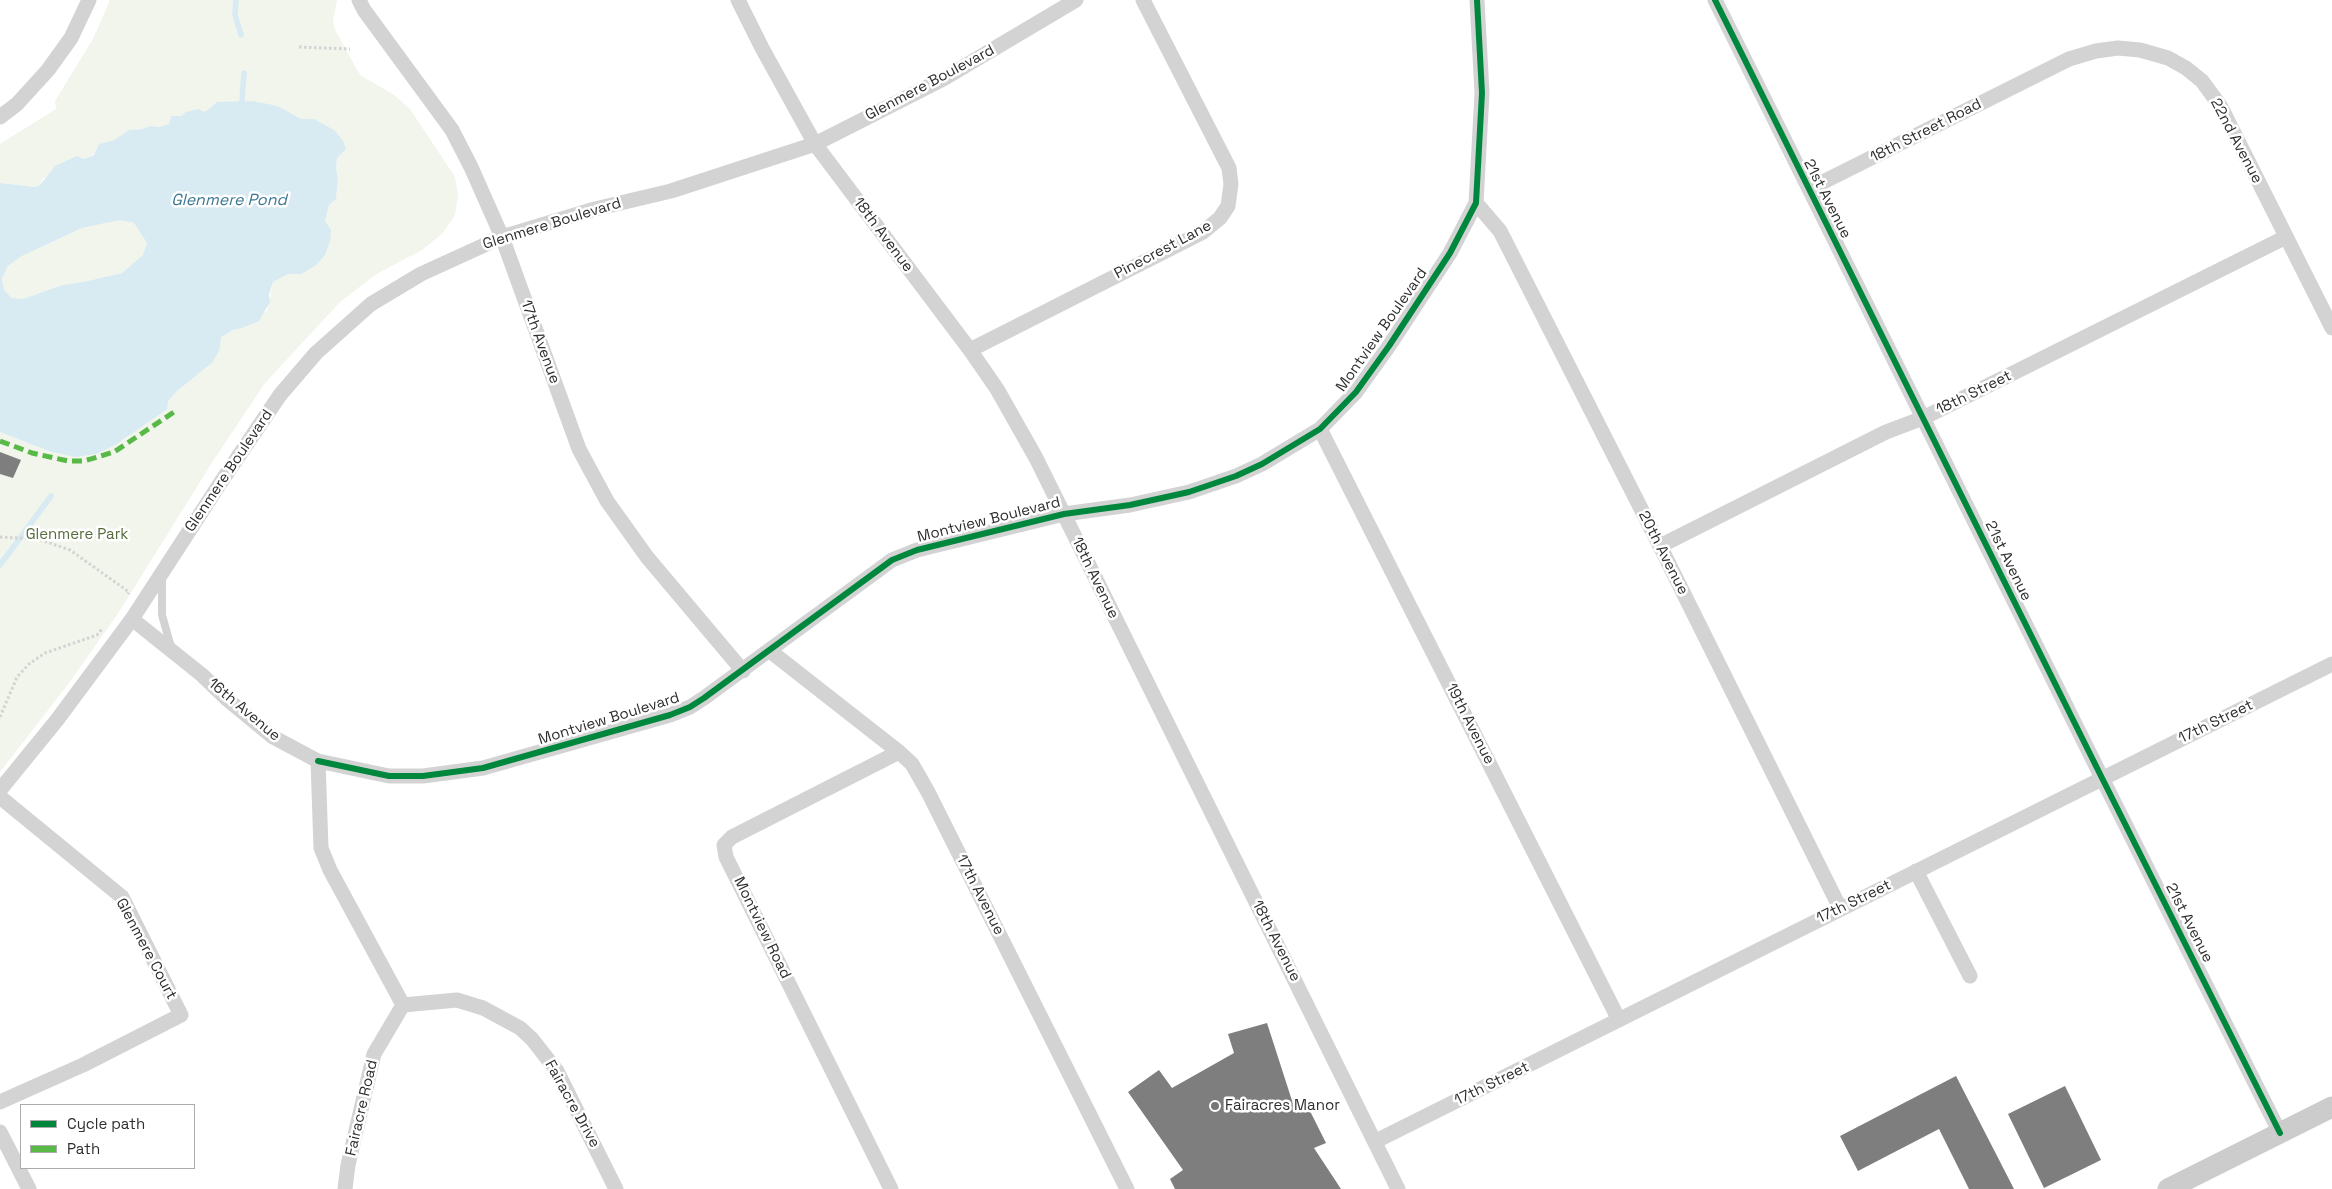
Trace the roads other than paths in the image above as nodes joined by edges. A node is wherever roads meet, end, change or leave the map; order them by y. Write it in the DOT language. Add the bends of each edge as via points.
graph roads {
  1 [pos="89,0"];
  2 [pos="359,0"];
  3 [pos="738,0"];
  4 [pos="1076,0"];
  5 [pos="1144,0"];
  6 [pos="1476,0"];
  7 [pos="1715,0"];
  8 [pos="2044,72"];
  9 [pos="0,117"];
  10 [pos="815,144"];
  11 [pos="1809,189"];
  12 [pos="1476,203"];
  13 [pos="502,237"];
  14 [pos="2286,237"];
  15 [pos="2332,328"];
  16 [pos="970,350"];
  17 [pos="1923,418"];
  18 [pos="1320,429"];
  19 [pos="1064,514"];
  20 [pos="1660,546"];
  21 [pos="162,574"];
  22 [pos="132,619"];
  23 [pos="172,649"];
  24 [pos="770,651"];
  25 [pos="2332,664"];
  26 [pos="743,670"];
  27 [pos="899,752"];
  28 [pos="318,761"];
  29 [pos="2102,778"];
  30 [pos="0,790"];
  31 [pos="0,797"];
  32 [pos="1916,871"];
  33 [pos="1840,908"];
  34 [pos="1970,976"];
  35 [pos="403,1005"];
  36 [pos="1619,1020"];
  37 [pos="0,1102"];
  38 [pos="2332,1107"];
  39 [pos="0,1132"];
  40 [pos="2280,1132"];
  41 [pos="1376,1142"];
  42 [pos="29,1189"];
  43 [pos="345,1189"];
  44 [pos="616,1189"];
  45 [pos="891,1189"];
  46 [pos="1127,1189"];
  47 [pos="1398,1189"];
  48 [pos="2168,1189"];
  1 -- 9 [label="street" via="71,38 48,70 17,104"];
  2 -- 13 [label="street, 17th Avenue" via="452,130"];
  3 -- 10 [label="street, 18th Avenue"];
  4 -- 10 [label="street, Glenmere Boulevard" via="942,79"];
  5 -- 16 [label="street, Pinecrest Lane" via="1229,168 1228,206 1220,218 1203,232"];
  6 -- 12 [label="street, Montview Boulevard" via="1482,93"];
  7 -- 11 [label="street, 21st Avenue"];
  8 -- 11 [label="street, 18th Street Road"];
  8 -- 14 [label="street, 22nd Avenue" via="2096,51 2118,48 2149,52 2186,68 2202,81 2221,107"];
  10 -- 13 [label="street, Glenmere Boulevard" via="671,191 595,208"];
  10 -- 16 [label="street, 18th Avenue"];
  11 -- 17 [label="street, 21st Avenue"];
  12 -- 18 [label="street, Montview Boulevard" via="1450,253 1389,346 1356,392"];
  12 -- 20 [label="street, 20th Avenue" via="1500,231"];
  13 -- 21 [label="street, Glenmere Boulevard" via="420,274 370,304 316,353 280,395"];
  13 -- 26 [label="street, 17th Avenue" via="579,449 608,501 647,557"];
  14 -- 15 [label="street, 22nd Avenue"];
  14 -- 17 [label="street, 18th Street"];
  16 -- 19 [label="street, 18th Avenue" via="1036,458"];
  17 -- 20 [label="street, 18th Street" via="1886,432"];
  17 -- 29 [label="street, 21st Avenue"];
  18 -- 19 [label="street, Montview Boulevard" via="1262,464 1208,486 1130,505"];
  18 -- 36 [label="street, 19th Avenue"];
  19 -- 24 [label="street, Montview Boulevard" via="917,550 892,560"];
  19 -- 41 [label="street, 18th Avenue"];
  20 -- 33 [label="street, 20th Avenue"];
  21 -- 22 [label="street, Glenmere Boulevard"];
  21 -- 23 [label="lane" via="162,615"];
  22 -- 23 [label="street, 16th Avenue"];
  22 -- 30 [label="street, Glenmere Boulevard"];
  23 -- 28 [label="street, 16th Avenue" via="273,737"];
  24 -- 26 [label="street, Montview Boulevard"];
  24 -- 27 [label="street, 17th Avenue"];
  25 -- 29 [label="street, 17th Street"];
  26 -- 28 [label="street, Montview Boulevard" via="690,707 670,715 483,768 423,776 389,776"];
  27 -- 45 [label="street, Montview Road" via="732,837 724,845 726,857"];
  27 -- 46 [label="street, 17th Avenue" via="912,764 928,792"];
  28 -- 35 [label="street" via="322,848 330,870"];
  29 -- 32 [label="street, 17th Street"];
  29 -- 40 [label="street, 21st Avenue"];
  31 -- 37 [label="street, Glenmere Court" via="122,896 180,1015"];
  32 -- 33 [label="street, 17th Street"];
  32 -- 34 [label="street"];
  33 -- 36 [label="street, 17th Street"];
  35 -- 43 [label="street, Fairacre Road" via="374,1054"];
  35 -- 44 [label="street, Fairacre Drive" via="457,1000 483,1008 520,1028 557,1071"];
  36 -- 41 [label="street, 17th Street"];
  38 -- 40 [label="main road"];
  39 -- 42 [label="street"];
  40 -- 48 [label="main road"];
  41 -- 47 [label="street, 18th Avenue"];
}
